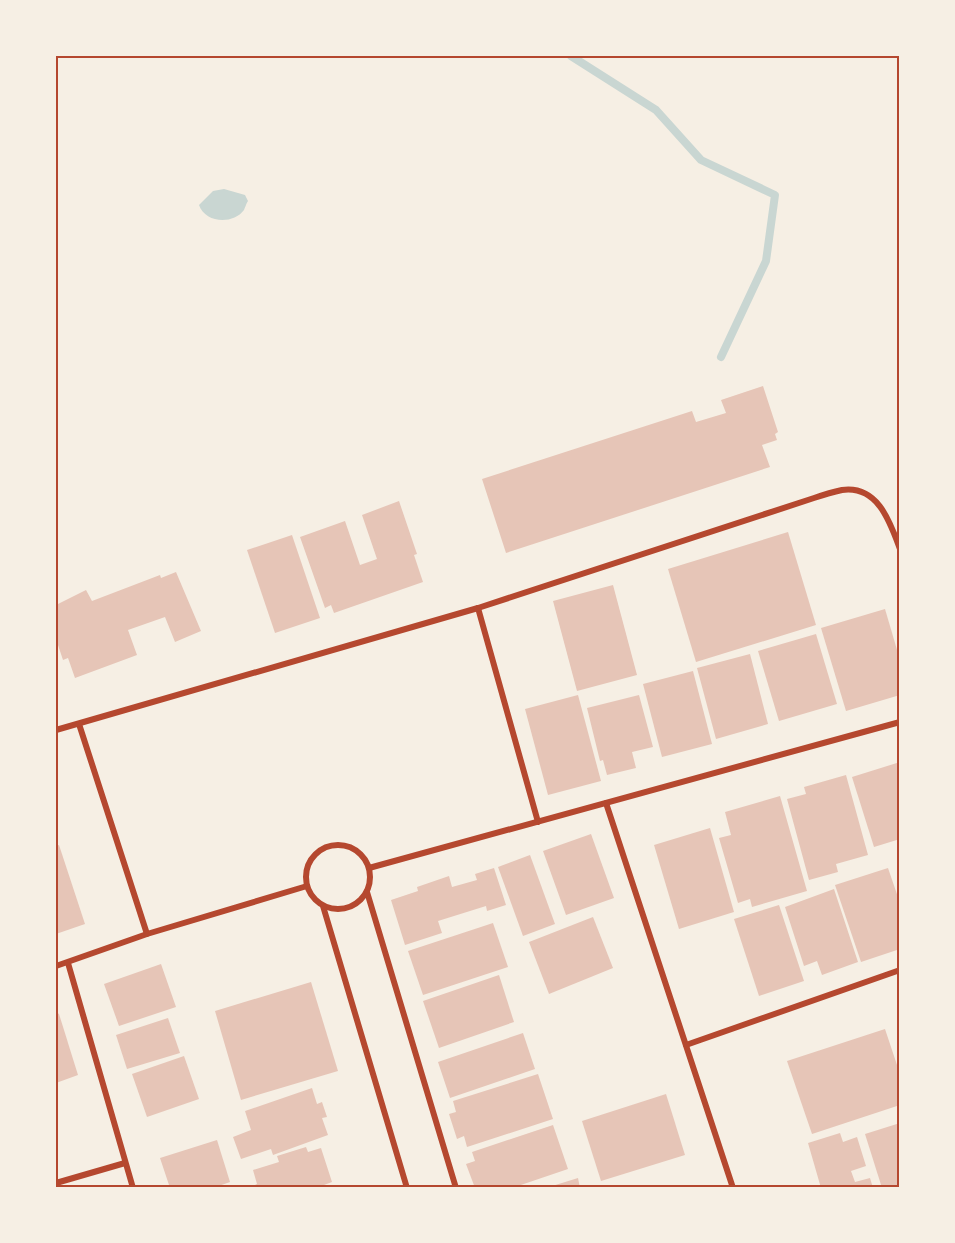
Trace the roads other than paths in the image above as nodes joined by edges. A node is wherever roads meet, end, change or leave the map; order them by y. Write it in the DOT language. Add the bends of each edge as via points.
graph roads {
  1 [pos="900,549"];
  2 [pos="478,608"];
  3 [pos="900,722"];
  4 [pos="80,724"];
  5 [pos="56,730"];
  6 [pos="606,803"];
  7 [pos="538,822"];
  8 [pos="369,868"];
  9 [pos="308,886"];
  10 [pos="366,892"];
  11 [pos="323,906"];
  12 [pos="147,934"];
  13 [pos="68,963"];
  14 [pos="56,966"];
  15 [pos="900,970"];
  16 [pos="686,1045"];
  17 [pos="125,1163"];
  18 [pos="56,1183"];
  19 [pos="133,1188"];
  20 [pos="407,1188"];
  21 [pos="456,1188"];
  22 [pos="733,1188"];
  1 -- 2 [label="street" via="876,500 862,492 844,490"];
  2 -- 4 [label="street"];
  2 -- 7 [label="street"];
  3 -- 6 [label="street"];
  4 -- 5 [label="street"];
  4 -- 12 [label="street"];
  6 -- 7 [label="street"];
  6 -- 16 [label="street"];
  7 -- 8 [label="street"];
  8 -- 9 [label="street" via="354,849 330,847 318,852 310,862"];
  8 -- 10 [label="street"];
  9 -- 11 [label="street"];
  9 -- 12 [label="street"];
  10 -- 11 [label="street" via="347,908"];
  10 -- 21 [label="street"];
  11 -- 20 [label="street"];
  12 -- 13 [label="street"];
  13 -- 14 [label="street"];
  13 -- 17 [label="street"];
  15 -- 16 [label="street"];
  16 -- 22 [label="street"];
  17 -- 18 [label="street"];
  17 -- 19 [label="street"];
}
